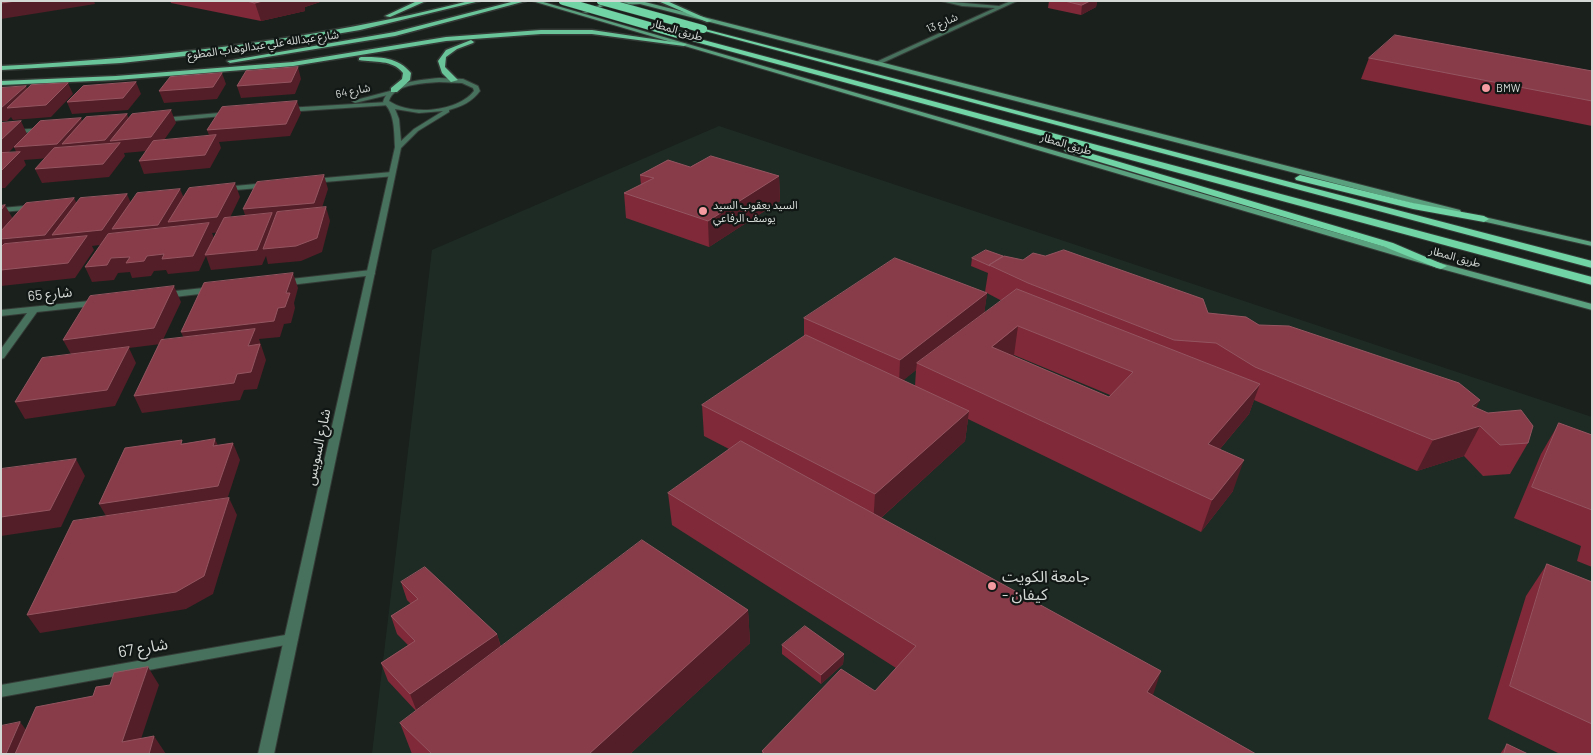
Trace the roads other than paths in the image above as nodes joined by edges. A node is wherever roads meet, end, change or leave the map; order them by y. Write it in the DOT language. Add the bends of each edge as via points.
graph roads {
  1 [pos="423,1"];
  2 [pos="477,1"];
  3 [pos="522,1"];
  4 [pos="534,1"];
  5 [pos="563,1"];
  6 [pos="601,1"];
  7 [pos="661,1"];
  8 [pos="943,1"];
  9 [pos="1015,1"];
  10 [pos="637,2"];
  11 [pos="962,5"];
  12 [pos="1002,7"];
  13 [pos="584,16"];
  14 [pos="977,18"];
  15 [pos="709,21"];
  16 [pos="502,34"];
  17 [pos="294,39"];
  18 [pos="684,40"];
  19 [pos="878,63"];
  20 [pos="293,64"];
  21 [pos="1,68"];
  22 [pos="454,80"];
  23 [pos="42,81"];
  24 [pos="1,83"];
  25 [pos="392,91"];
  26 [pos="966,100"];
  27 [pos="466,102"];
  28 [pos="934,104"];
  29 [pos="390,106"];
  30 [pos="320,107"];
  31 [pos="280,110"];
  32 [pos="240,114"];
  33 [pos="151,121"];
  34 [pos="51,129"];
  35 [pos="1,133"];
  36 [pos="398,147"];
  37 [pos="392,174"];
  38 [pos="304,182"];
  39 [pos="275,185"];
  40 [pos="216,190"];
  41 [pos="40,207"];
  42 [pos="1,210"];
  43 [pos="1484,219"];
  44 [pos="1592,244"];
  45 [pos="1592,265"];
  46 [pos="1441,266"];
  47 [pos="371,273"];
  48 [pos="1592,281"];
  49 [pos="272,284"];
  50 [pos="222,289"];
  51 [pos="153,297"];
  52 [pos="113,301"];
  53 [pos="1592,307"];
  54 [pos="34,310"];
  55 [pos="1,313"];
  56 [pos="1,356"];
  57 [pos="291,639"];
  58 [pos="1,691"];
  59 [pos="266,754"];
  1 -- 17 [label="main road" via="396,14"];
  2 -- 17 [label="main road, شارع عبدالله علي عبدالوهاب المطوع" via="369,27"];
  3 -- 23 [label="main road, شارع عبدالله علي عبدالوهاب المطوع" via="412,30 280,55"];
  4 -- 13 [label="main road, طريق المطار"];
  5 -- 18 [label="highway, طريق المطار, bridge"];
  6 -- 26 [label="highway, طريق المطار, bridge"];
  7 -- 15 [label="main road"];
  8 -- 11 [label="street"];
  9 -- 12 [label="street, شارع 13"];
  10 -- 13 [label="main road, طريق المطار" via="602,5"];
  10 -- 15 [label="main road, طريق المطار"];
  11 -- 12 [label="street"];
  11 -- 14 [label="street"];
  12 -- 14 [label="street, شارع 13"];
  13 -- 18 [label="main road, طريق المطار"];
  14 -- 19 [label="street, شارع 13"];
  15 -- 19 [label="main road, طريق المطار"];
  16 -- 18 [label="main road" via="584,32"];
  16 -- 20 [label="main road" via="446,39"];
  16 -- 22 [label="main road" via="462,44 444,55 441,69"];
  17 -- 21 [label="main road, شارع عبدالله علي عبدالوهاب المطوع" via="136,58"];
  18 -- 28 [label="highway, طريق المطار"];
  18 -- 46 [label="main road, طريق المطار"];
  19 -- 43 [label="main road, طريق المطار"];
  20 -- 23 [label="main road"];
  20 -- 25 [label="main road" via="362,59 389,61 400,65 407,74 406,80"];
  22 -- 25 [label="street, شارع 64" via="422,81"];
  22 -- 27 [label="street" via="476,87 476,95"];
  23 -- 24 [label="main road, شارع عبدالله علي عبدالوهاب المطوع"];
  25 -- 29 [label="street" via="385,99"];
  25 -- 30 [label="street, شارع 64"];
  26 -- 43 [label="highway" via="1011,107 1413,206"];
  26 -- 45 [label="highway, طريق المطار"];
  27 -- 29 [label="street, شارع 64" via="427,111"];
  27 -- 36 [label="street" via="416,130"];
  28 -- 46 [label="highway" via="960,118 1389,245"];
  28 -- 48 [label="highway, طريق المطار"];
  29 -- 30 [label="street, شارع 64"];
  29 -- 36 [label="street, شارع السويس" via="397,126"];
  30 -- 31 [label="street, شارع 64"];
  32 -- 33 [label="street"];
  34 -- 35 [label="street"];
  36 -- 37 [label="street, شارع السويس"];
  37 -- 38 [label="street"];
  37 -- 47 [label="street, شارع السويس"];
  39 -- 40 [label="street"];
  41 -- 42 [label="street"];
  43 -- 44 [label="main road, طريق المطار"];
  46 -- 53 [label="main road, طريق المطار"];
  47 -- 49 [label="street"];
  47 -- 57 [label="street, شارع السويس"];
  50 -- 51 [label="street"];
  52 -- 54 [label="street, شارع 65"];
  54 -- 55 [label="street, شارع 65"];
  54 -- 56 [label="street"];
  57 -- 58 [label="street, شارع 67"];
  57 -- 59 [label="street, شارع السويس"];
}
